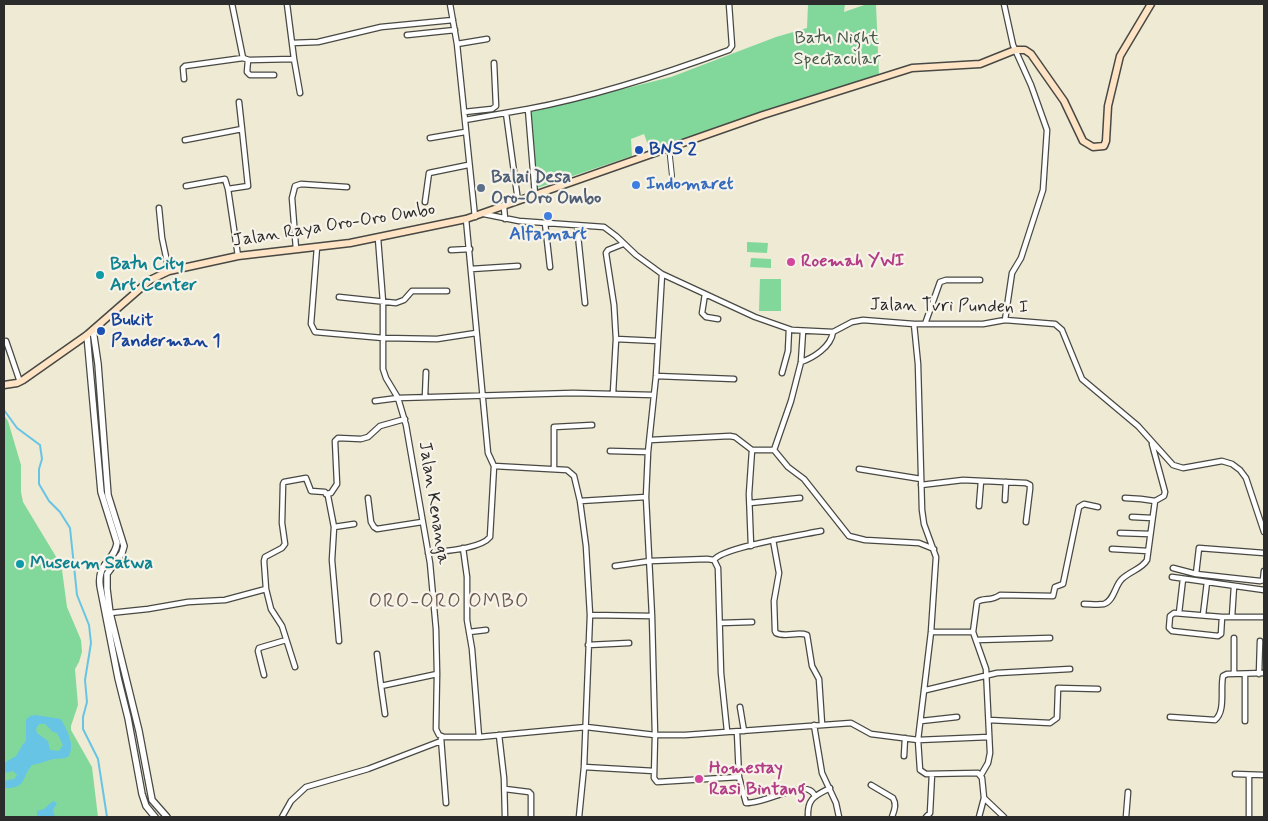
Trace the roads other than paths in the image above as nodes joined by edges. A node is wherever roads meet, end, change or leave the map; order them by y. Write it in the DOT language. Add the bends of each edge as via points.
graph roads {
  1 [pos="232,4"];
  2 [pos="287,4"];
  3 [pos="450,4"];
  4 [pos="729,4"];
  5 [pos="1004,4"];
  6 [pos="1151,4"];
  7 [pos="453,20"];
  8 [pos="455,30"];
  9 [pos="407,35"];
  10 [pos="487,39"];
  11 [pos="292,43"];
  12 [pos="458,44"];
  13 [pos="1015,50"];
  14 [pos="245,59"];
  15 [pos="294,59"];
  16 [pos="494,62"];
  17 [pos="274,74"];
  18 [pos="184,78"];
  19 [pos="300,93"];
  20 [pos="239,102"];
  21 [pos="528,109"];
  22 [pos="464,112"];
  23 [pos="506,113"];
  24 [pos="464,120"];
  25 [pos="242,129"];
  26 [pos="465,132"];
  27 [pos="430,138"];
  28 [pos="185,140"];
  29 [pos="669,147"];
  30 [pos="468,164"];
  31 [pos="672,176"];
  32 [pos="186,186"];
  33 [pos="348,187"];
  34 [pos="228,189"];
  35 [pos="535,195"];
  36 [pos="518,201"];
  37 [pos="425,202"];
  38 [pos="504,207"];
  39 [pos="159,208"];
  40 [pos="484,214"];
  41 [pos="475,217"];
  42 [pos="466,219"];
  43 [pos="505,219"];
  44 [pos="545,223"];
  45 [pos="577,226"];
  46 [pos="378,238"];
  47 [pos="623,244"];
  48 [pos="317,247"];
  49 [pos="296,249"];
  50 [pos="470,249"];
  51 [pos="451,250"];
  52 [pos="238,256"];
  53 [pos="518,266"];
  54 [pos="550,268"];
  55 [pos="471,269"];
  56 [pos="169,271"];
  57 [pos="662,274"];
  58 [pos="980,280"];
  59 [pos="447,291"];
  60 [pos="705,294"];
  61 [pos="339,297"];
  62 [pos="383,302"];
  63 [pos="584,303"];
  64 [pos="718,319"];
  65 [pos="1005,320"];
  66 [pos="914,324"];
  67 [pos="925,324"];
  68 [pos="789,329"];
  69 [pos="93,330"];
  70 [pos="803,331"];
  71 [pos="476,332"];
  72 [pos="833,332"];
  73 [pos="87,336"];
  74 [pos="383,338"];
  75 [pos="616,339"];
  76 [pos="6,341"];
  77 [pos="658,341"];
  78 [pos="801,362"];
  79 [pos="426,372"];
  80 [pos="782,373"];
  81 [pos="656,376"];
  82 [pos="734,379"];
  83 [pos="20,382"];
  84 [pos="4,385"];
  85 [pos="612,393"];
  86 [pos="654,395"];
  87 [pos="483,396"];
  88 [pos="398,398"];
  89 [pos="425,398"];
  90 [pos="374,401"];
  91 [pos="404,419"];
  92 [pos="592,425"];
  93 [pos="650,440"];
  94 [pos="1152,442"];
  95 [pos="752,450"];
  96 [pos="774,450"];
  97 [pos="610,452"];
  98 [pos="648,452"];
  99 [pos="494,466"];
  100 [pos="554,469"];
  101 [pos="859,469"];
  102 [pos="981,481"];
  103 [pos="921,482"];
  104 [pos="1006,482"];
  105 [pos="326,494"];
  106 [pos="105,496"];
  107 [pos="646,497"];
  108 [pos="368,498"];
  109 [pos="800,498"];
  110 [pos="1125,498"];
  111 [pos="1005,500"];
  112 [pos="580,501"];
  113 [pos="1155,501"];
  114 [pos="750,503"];
  115 [pos="979,506"];
  116 [pos="1098,507"];
  117 [pos="1132,517"];
  118 [pos="1152,518"];
  119 [pos="422,522"];
  120 [pos="1026,522"];
  121 [pos="354,524"];
  122 [pos="334,527"];
  123 [pos="821,531"];
  124 [pos="1264,532"];
  125 [pos="1120,533"];
  126 [pos="1150,534"];
  127 [pos="774,540"];
  128 [pos="751,546"];
  129 [pos="462,548"];
  130 [pos="934,549"];
  131 [pos="1112,549"];
  132 [pos="1148,551"];
  133 [pos="428,553"];
  134 [pos="1264,553"];
  135 [pos="714,560"];
  136 [pos="650,561"];
  137 [pos="614,566"];
  138 [pos="1173,568"];
  139 [pos="1264,571"];
  140 [pos="1196,574"];
  141 [pos="1172,577"];
  142 [pos="1183,579"];
  143 [pos="1207,582"];
  144 [pos="1234,586"];
  145 [pos="266,589"];
  146 [pos="1264,590"];
  147 [pos="1084,604"];
  148 [pos="110,613"];
  149 [pos="1179,613"];
  150 [pos="590,615"];
  151 [pos="1203,615"];
  152 [pos="652,616"];
  153 [pos="1222,617"];
  154 [pos="1232,617"];
  155 [pos="1264,617"];
  156 [pos="752,622"];
  157 [pos="720,623"];
  158 [pos="486,630"];
  159 [pos="469,632"];
  160 [pos="932,632"];
  161 [pos="973,632"];
  162 [pos="1050,638"];
  163 [pos="1234,638"];
  164 [pos="286,640"];
  165 [pos="976,640"];
  166 [pos="339,641"];
  167 [pos="1260,641"];
  168 [pos="629,643"];
  169 [pos="588,645"];
  170 [pos="378,654"];
  171 [pos="123,662"];
  172 [pos="115,664"];
  173 [pos="295,667"];
  174 [pos="1070,669"];
  175 [pos="1262,673"];
  176 [pos="438,674"];
  177 [pos="1234,674"];
  178 [pos="1245,674"];
  179 [pos="264,675"];
  180 [pos="987,676"];
  181 [pos="126,677"];
  182 [pos="118,678"];
  183 [pos="381,686"];
  184 [pos="1098,689"];
  185 [pos="926,690"];
  186 [pos="740,707"];
  187 [pos="386,714"];
  188 [pos="956,717"];
  189 [pos="1170,717"];
  190 [pos="989,720"];
  191 [pos="921,721"];
  192 [pos="1244,721"];
  193 [pos="822,724"];
  194 [pos="814,725"];
  195 [pos="586,727"];
  196 [pos="727,731"];
  197 [pos="744,731"];
  198 [pos="737,732"];
  199 [pos="499,735"];
  200 [pos="655,735"];
  201 [pos="479,736"];
  202 [pos="989,736"];
  203 [pos="905,738"];
  204 [pos="441,739"];
  205 [pos="918,740"];
  206 [pos="904,756"];
  207 [pos="584,767"];
  208 [pos="654,771"];
  209 [pos="932,774"];
  210 [pos="1235,774"];
  211 [pos="1249,775"];
  212 [pos="1264,775"];
  213 [pos="981,776"];
  214 [pos="739,777"];
  215 [pos="871,785"];
  216 [pos="830,788"];
  217 [pos="505,789"];
  218 [pos="1128,792"];
  219 [pos="815,796"];
  220 [pos="984,798"];
  221 [pos="446,803"];
  222 [pos="155,817"];
  223 [pos="166,817"];
  224 [pos="282,817"];
  225 [pos="505,817"];
  226 [pos="531,817"];
  227 [pos="579,817"];
  228 [pos="808,817"];
  229 [pos="839,817"];
  230 [pos="892,817"];
  231 [pos="926,817"];
  232 [pos="978,817"];
  233 [pos="1004,817"];
  234 [pos="1126,817"];
  235 [pos="1249,817"];
  1 -- 14 [label="street"];
  2 -- 11 [label="street"];
  3 -- 7 [label="street"];
  4 -- 21 [label="street" via="732,46 729,50 599,92"];
  5 -- 13 [label="street"];
  6 -- 13 [label="main road" via="1120,56 1108,106 1106,142 1102,147 1083,141 1064,101 1031,54"];
  7 -- 8 [label="street"];
  7 -- 11 [label="street" via="381,27 318,42"];
  8 -- 9 [label="street"];
  8 -- 12 [label="street"];
  10 -- 12 [label="street"];
  11 -- 15 [label="street"];
  12 -- 22 [label="street"];
  13 -- 29 [label="main road, Jalan Raya Oro-Oro Ombo" via="980,64 912,68"];
  13 -- 65 [label="street" via="1047,130 1042,195 1021,258 1012,273"];
  14 -- 15 [label="street"];
  14 -- 17 [label="street" via="250,74"];
  14 -- 18 [label="street" via="185,66"];
  15 -- 19 [label="street"];
  16 -- 22 [label="street" via="496,106"];
  20 -- 25 [label="street"];
  21 -- 23 [label="street"];
  21 -- 35 [label="street"];
  22 -- 24 [label="street"];
  23 -- 24 [label="street"];
  23 -- 36 [label="street"];
  24 -- 26 [label="street"];
  25 -- 28 [label="street"];
  25 -- 34 [label="street" via="248,186"];
  26 -- 27 [label="street"];
  26 -- 30 [label="street"];
  29 -- 31 [label="street"];
  29 -- 35 [label="main road, Jalan Raya Oro-Oro Ombo"];
  30 -- 37 [label="street" via="429,172"];
  30 -- 41 [label="street"];
  32 -- 34 [label="street" via="224,179"];
  33 -- 49 [label="street" via="295,186 292,198"];
  34 -- 52 [label="street"];
  35 -- 36 [label="main road, Jalan Raya Oro-Oro Ombo"];
  36 -- 38 [label="main road, Jalan Raya Oro-Oro Ombo"];
  38 -- 40 [label="main road, Jalan Raya Oro-Oro Ombo"];
  38 -- 43 [label="street"];
  39 -- 56 [label="street"];
  40 -- 41 [label="main road, Jalan Raya Oro-Oro Ombo"];
  40 -- 43 [label="street, Jalan Tvri Punden I"];
  41 -- 42 [label="main road, Jalan Raya Oro-Oro Ombo"];
  42 -- 46 [label="main road, Jalan Raya Oro-Oro Ombo"];
  42 -- 50 [label="street"];
  43 -- 44 [label="street, Jalan Tvri Punden I"];
  44 -- 45 [label="street, Jalan Tvri Punden I"];
  44 -- 54 [label="street"];
  45 -- 47 [label="street, Jalan Tvri Punden I" via="604,227"];
  45 -- 63 [label="street"];
  46 -- 48 [label="main road, Jalan Raya Oro-Oro Ombo"];
  46 -- 62 [label="street, Jalan Kenanga"];
  47 -- 57 [label="street, Jalan Tvri Punden I"];
  47 -- 75 [label="street" via="606,253"];
  48 -- 49 [label="main road, Jalan Raya Oro-Oro Ombo"];
  48 -- 74 [label="street" via="313,330"];
  49 -- 52 [label="main road, Jalan Raya Oro-Oro Ombo"];
  50 -- 51 [label="street"];
  50 -- 55 [label="street"];
  52 -- 56 [label="main road, Jalan Raya Oro-Oro Ombo"];
  53 -- 55 [label="street"];
  55 -- 71 [label="street"];
  56 -- 69 [label="main road, Jalan Raya Oro-Oro Ombo" via="150,280"];
  57 -- 60 [label="street, Jalan Tvri Punden I"];
  57 -- 77 [label="street"];
  58 -- 67 [label="street" via="940,282"];
  59 -- 62 [label="street" via="412,291 400,301"];
  60 -- 64 [label="street" via="704,315"];
  60 -- 68 [label="street, Jalan Tvri Punden I"];
  61 -- 62 [label="street"];
  62 -- 74 [label="street, Jalan Kenanga"];
  65 -- 67 [label="street, Jalan Tvri Punden I" via="983,324"];
  65 -- 94 [label="street, Jalan Tvri Punden I" via="1050,323 1059,327 1082,379 1138,426"];
  66 -- 67 [label="street, Jalan Tvri Punden I"];
  66 -- 72 [label="street, Jalan Tvri Punden I" via="863,320"];
  66 -- 103 [label="street"];
  68 -- 70 [label="street, Jalan Tvri Punden I"];
  68 -- 80 [label="street"];
  69 -- 73 [label="main road, Jalan Raya Oro-Oro Ombo"];
  69 -- 106 [label="street" via="98,364"];
  70 -- 72 [label="street, Jalan Tvri Punden I"];
  70 -- 78 [label="street"];
  71 -- 74 [label="street" via="443,339"];
  71 -- 87 [label="street"];
  72 -- 78 [label="street" via="831,340 822,349"];
  73 -- 83 [label="main road, Jalan Raya Oro-Oro Ombo"];
  73 -- 106 [label="street"];
  74 -- 88 [label="street, Jalan Kenanga" via="383,368"];
  75 -- 77 [label="street"];
  75 -- 85 [label="street"];
  76 -- 83 [label="street"];
  77 -- 81 [label="street"];
  78 -- 96 [label="street"];
  79 -- 89 [label="street"];
  81 -- 82 [label="street"];
  81 -- 86 [label="street"];
  83 -- 84 [label="main road, Jalan Raya Oro-Oro Ombo"];
  85 -- 86 [label="street"];
  85 -- 87 [label="street"];
  86 -- 93 [label="street"];
  87 -- 89 [label="street"];
  87 -- 99 [label="street" via="488,453"];
  88 -- 89 [label="street"];
  88 -- 90 [label="street"];
  88 -- 91 [label="street, Jalan Kenanga"];
  91 -- 105 [label="street" via="380,426 368,437 338,438 335,441 337,484 331,493"];
  91 -- 119 [label="street, Jalan Kenanga"];
  92 -- 100 [label="street" via="554,427"];
  93 -- 95 [label="street" via="733,436"];
  93 -- 98 [label="street"];
  94 -- 113 [label="street" via="1166,492"];
  94 -- 124 [label="street" via="1173,466 1222,461 1236,466 1246,478"];
  95 -- 96 [label="street"];
  95 -- 114 [label="street"];
  96 -- 130 [label="street" via="804,479 849,536 919,543"];
  97 -- 98 [label="street"];
  98 -- 107 [label="street"];
  99 -- 100 [label="street"];
  99 -- 129 [label="street" via="490,537"];
  100 -- 112 [label="street" via="572,473"];
  101 -- 103 [label="street"];
  102 -- 103 [label="street"];
  102 -- 104 [label="street"];
  102 -- 115 [label="street"];
  103 -- 130 [label="street" via="924,524"];
  104 -- 111 [label="street"];
  104 -- 120 [label="street" via="1030,486"];
  105 -- 122 [label="street"];
  105 -- 145 [label="street" via="311,491 306,478 284,482 282,523 285,542 282,548 265,557"];
  106 -- 148 [label="street" via="124,546 106,578"];
  106 -- 172 [label="street" via="117,543 100,571 99,581"];
  107 -- 112 [label="street"];
  107 -- 136 [label="street"];
  108 -- 119 [label="street" via="374,528"];
  109 -- 114 [label="street"];
  110 -- 113 [label="street"];
  112 -- 150 [label="street"];
  113 -- 118 [label="street"];
  114 -- 128 [label="street"];
  116 -- 161 [label="street" via="1079,506 1063,584 1055,587 1052,596 1000,595 993,600 978,601"];
  117 -- 118 [label="street"];
  118 -- 126 [label="street"];
  119 -- 133 [label="street, Jalan Kenanga"];
  121 -- 122 [label="street"];
  122 -- 166 [label="street" via="332,560"];
  123 -- 127 [label="street"];
  125 -- 126 [label="street"];
  126 -- 132 [label="street"];
  127 -- 128 [label="street"];
  127 -- 193 [label="street" via="779,573 774,601 775,631 781,636 807,635 812,666 819,679"];
  128 -- 135 [label="street" via="721,554"];
  129 -- 133 [label="street"];
  129 -- 159 [label="street"];
  130 -- 160 [label="street"];
  131 -- 132 [label="street"];
  132 -- 147 [label="street" via="1144,566 1120,580 1110,601"];
  133 -- 176 [label="street, Jalan Kenanga"];
  134 -- 140 [label="street" via="1199,548"];
  135 -- 136 [label="street"];
  135 -- 157 [label="street" via="718,568"];
  136 -- 137 [label="street"];
  136 -- 152 [label="street"];
  138 -- 140 [label="street"];
  139 -- 140 [label="street" via="1260,581"];
  141 -- 142 [label="street"];
  142 -- 143 [label="street"];
  142 -- 149 [label="street"];
  143 -- 144 [label="street"];
  143 -- 151 [label="street"];
  144 -- 146 [label="street"];
  144 -- 154 [label="street"];
  145 -- 148 [label="street" via="225,600"];
  145 -- 164 [label="street" via="271,609"];
  148 -- 171 [label="street"];
  149 -- 151 [label="street"];
  149 -- 153 [label="street" via="1171,613 1168,628 1198,635 1220,636"];
  150 -- 152 [label="street"];
  150 -- 169 [label="street"];
  151 -- 153 [label="street"];
  152 -- 200 [label="street"];
  153 -- 154 [label="street"];
  154 -- 155 [label="street"];
  156 -- 157 [label="street"];
  157 -- 196 [label="street"];
  158 -- 159 [label="street"];
  159 -- 201 [label="street"];
  160 -- 161 [label="street"];
  160 -- 185 [label="street"];
  161 -- 165 [label="street"];
  162 -- 165 [label="street"];
  163 -- 177 [label="street"];
  164 -- 173 [label="street"];
  164 -- 179 [label="street" via="259,648"];
  165 -- 180 [label="street"];
  167 -- 175 [label="street"];
  168 -- 169 [label="street"];
  169 -- 195 [label="street"];
  170 -- 183 [label="street"];
  171 -- 172 [label="street"];
  171 -- 181 [label="street"];
  172 -- 182 [label="street"];
  174 -- 180 [label="street" via="1016,671"];
  175 -- 178 [label="street"];
  176 -- 183 [label="street"];
  176 -- 204 [label="street, Jalan Kenanga" via="436,729"];
  177 -- 178 [label="street"];
  177 -- 189 [label="street" via="1223,676 1221,709 1215,720"];
  178 -- 192 [label="street"];
  180 -- 185 [label="street"];
  180 -- 190 [label="street"];
  181 -- 182 [label="street"];
  181 -- 223 [label="street" via="152,800"];
  182 -- 222 [label="street" via="144,802"];
  183 -- 187 [label="street"];
  184 -- 190 [label="street" via="1058,688 1057,718 1050,724"];
  185 -- 191 [label="street"];
  186 -- 197 [label="street"];
  188 -- 191 [label="street"];
  190 -- 202 [label="street"];
  191 -- 205 [label="street"];
  193 -- 194 [label="street"];
  193 -- 203 [label="street" via="851,723 871,734"];
  194 -- 197 [label="street"];
  194 -- 216 [label="street" via="822,773"];
  195 -- 199 [label="street"];
  195 -- 200 [label="street"];
  195 -- 207 [label="street"];
  196 -- 198 [label="street"];
  196 -- 200 [label="street"];
  197 -- 198 [label="street"];
  198 -- 214 [label="street"];
  199 -- 201 [label="street"];
  199 -- 217 [label="street"];
  200 -- 208 [label="street"];
  201 -- 204 [label="street"];
  202 -- 205 [label="street"];
  202 -- 213 [label="street" via="989,758"];
  203 -- 205 [label="street"];
  203 -- 206 [label="street"];
  204 -- 221 [label="street, Jalan Kenanga"];
  204 -- 224 [label="street" via="368,768 306,787 291,801"];
  205 -- 209 [label="street" via="920,770"];
  207 -- 208 [label="street"];
  207 -- 227 [label="street"];
  208 -- 214 [label="street" via="657,782"];
  209 -- 213 [label="street" via="976,773"];
  209 -- 231 [label="street" via="930,813"];
  210 -- 211 [label="street"];
  211 -- 212 [label="street"];
  211 -- 235 [label="street"];
  213 -- 220 [label="street"];
  214 -- 219 [label="street" via="747,803 800,789 809,790"];
  215 -- 230 [label="street" via="895,801"];
  216 -- 219 [label="street"];
  216 -- 229 [label="street"];
  217 -- 225 [label="street"];
  217 -- 226 [label="street" via="531,794"];
  218 -- 234 [label="street"];
  219 -- 228 [label="street" via="809,803"];
  220 -- 232 [label="street"];
  220 -- 233 [label="street"];
}
